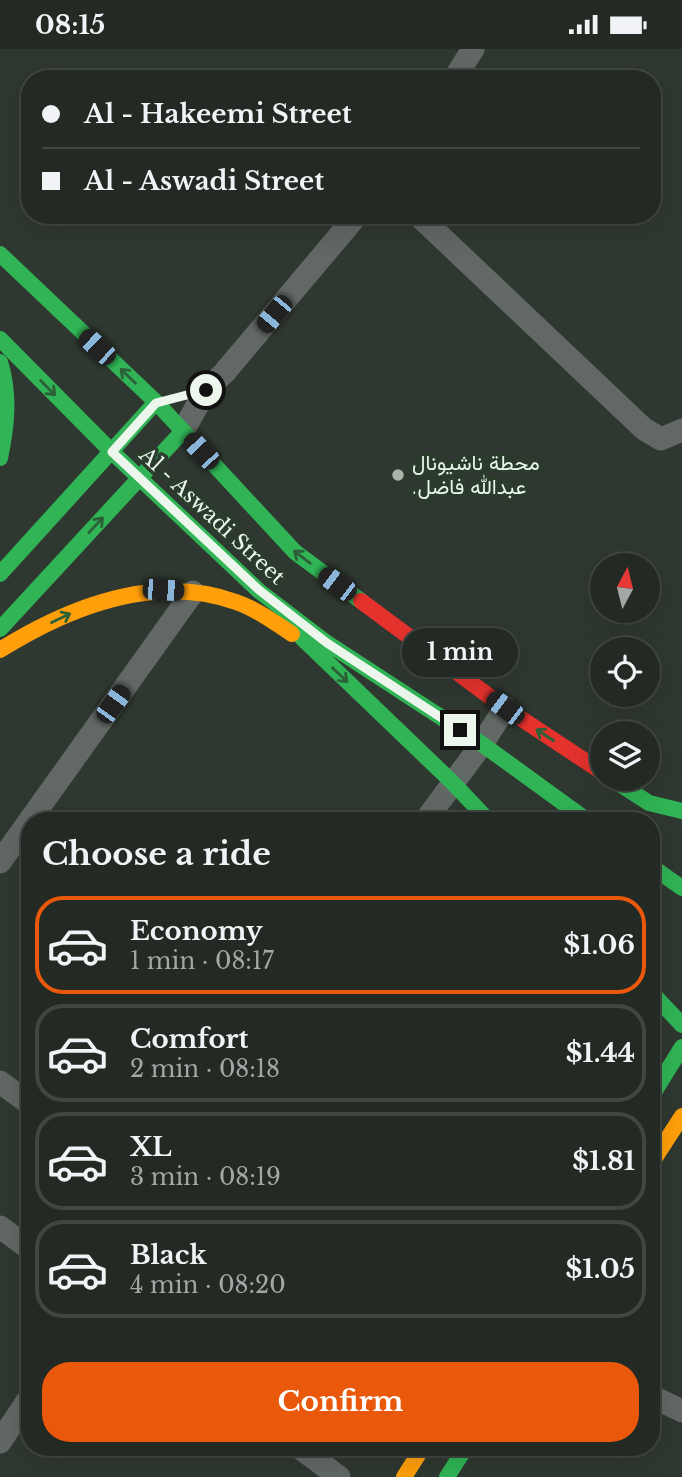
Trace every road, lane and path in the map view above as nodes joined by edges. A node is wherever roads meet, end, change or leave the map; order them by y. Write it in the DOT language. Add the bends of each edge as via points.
graph roads {
  1 [pos="473,49"];
  2 [pos="460,70"];
  3 [pos="349,224"];
  4 [pos="428,224"];
  5 [pos="0,254"];
  6 [pos="0,339"];
  7 [pos="0,362"];
  8 [pos="206,390"];
  9 [pos="156,403"];
  10 [pos="682,430"];
  11 [pos="183,431"];
  12 [pos="112,452"];
  13 [pos="0,458"];
  14 [pos="139,478"];
  15 [pos="0,574"];
  16 [pos="259,590"];
  17 [pos="193,592"];
  18 [pos="0,629"];
  19 [pos="309,646"];
  20 [pos="0,650"];
  21 [pos="505,708"];
  22 [pos="482,744"];
  23 [pos="590,764"];
  24 [pos="453,782"];
  25 [pos="630,791"];
  26 [pos="682,811"];
  27 [pos="36,812"];
  28 [pos="431,812"];
  29 [pos="481,812"];
  30 [pos="576,812"];
  31 [pos="21,833"];
  32 [pos="0,862"];
  33 [pos="660,872"];
  34 [pos="682,888"];
  35 [pos="660,1002"];
  36 [pos="682,1025"];
  37 [pos="682,1047"];
  38 [pos="0,1081"];
  39 [pos="660,1083"];
  40 [pos="21,1097"];
  41 [pos="682,1116"];
  42 [pos="660,1150"];
  43 [pos="0,1227"];
  44 [pos="21,1242"];
  45 [pos="660,1400"];
  46 [pos="21,1410"];
  47 [pos="682,1411"];
  48 [pos="0,1442"];
  49 [pos="311,1456"];
  50 [pos="417,1456"];
  51 [pos="460,1456"];
  52 [pos="339,1477"];
  53 [pos="404,1477"];
  54 [pos="447,1477"];
  1 -- 2 [label="street"];
  3 -- 8 [label="street"];
  4 -- 10 [label="street" via="644,429 661,439"];
  9 -- 5 [label="main road, Al - Aswadi Street, one-way"];
  6 -- 12 [label="main road, Al - Aswadi Street, one-way"];
  7 -- 13 [label="main road" via="7,403"];
  8 -- 9 [label="street"];
  8 -- 11 [label="street"];
  9 -- 11 [label="main road, Al - Aswadi Street"];
  9 -- 12 [label="main road"];
  11 -- 14 [label="main road"];
  21 -- 11 [label="main road, Al - Aswadi Street, one-way" via="295,552"];
  12 -- 14 [label="main road, Al - Aswadi Street"];
  12 -- 15 [label="main road"];
  14 -- 16 [label="main road, Al - Aswadi Street"];
  18 -- 14 [label="main road, one-way"];
  16 -- 19 [label="main road"];
  16 -- 22 [label="main road, Al - Aswadi Street" via="327,643"];
  17 -- 19 [label="main road" via="231,600 262,614"];
  20 -- 17 [label="main road, one-way" via="76,611 121,595"];
  17 -- 27 [label="street"];
  19 -- 24 [label="main road, one-way"];
  21 -- 22 [label="street"];
  23 -- 21 [label="main road, Al - Aswadi Street, one-way"];
  22 -- 24 [label="street"];
  22 -- 30 [label="main road, Al - Aswadi Street"];
  24 -- 28 [label="street"];
  24 -- 29 [label="main road"];
  25 -- 26 [label="main road" via="649,803"];
  31 -- 32 [label="street"];
  33 -- 34 [label="main road"];
  35 -- 36 [label="main road"];
  37 -- 39 [label="main road"];
  38 -- 40 [label="street"];
  41 -- 42 [label="main road"];
  43 -- 44 [label="street"];
  45 -- 47 [label="street"];
  46 -- 48 [label="street"];
  49 -- 52 [label="street"];
  50 -- 53 [label="main road"];
  51 -- 54 [label="main road"];
}
